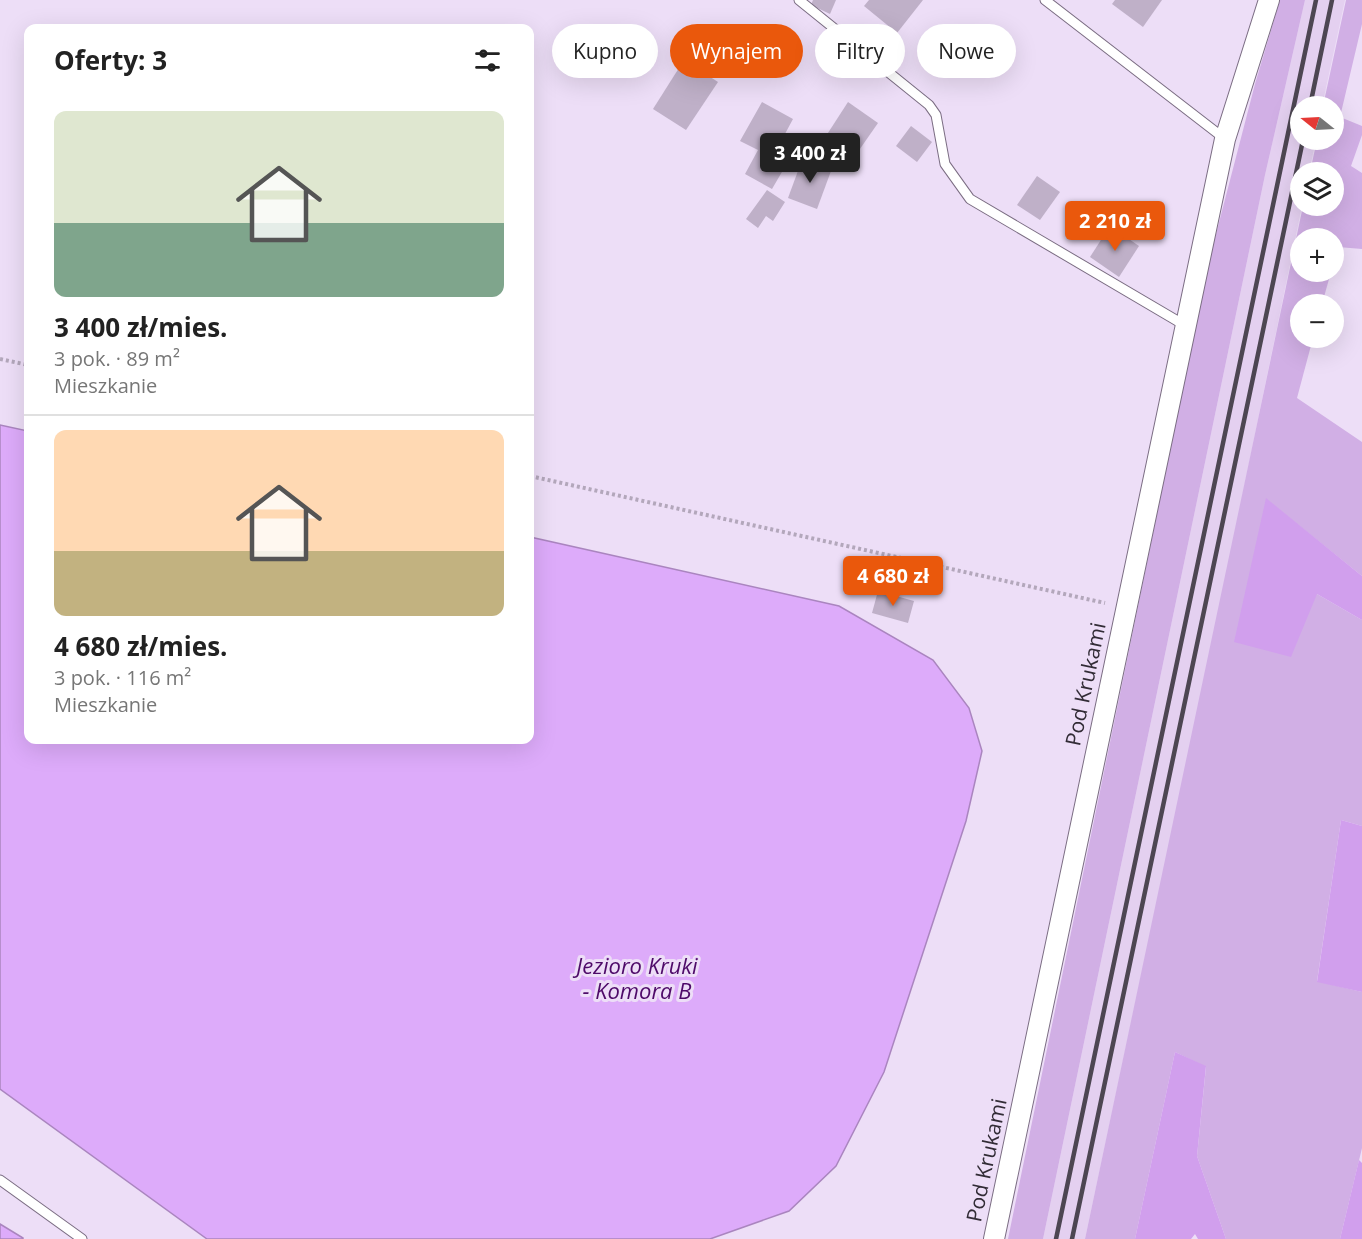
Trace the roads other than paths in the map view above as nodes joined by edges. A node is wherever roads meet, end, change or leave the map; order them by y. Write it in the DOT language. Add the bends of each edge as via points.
graph roads {
  1 [pos="799,0"];
  2 [pos="1045,0"];
  3 [pos="1269,0"];
  4 [pos="1225,139"];
  5 [pos="1186,326"];
  6 [pos="0,1180"];
  7 [pos="81,1239"];
  8 [pos="994,1239"];
  1 -- 5 [label="lane" via="929,105 936,116 945,164 970,199"];
  2 -- 4 [label="lane"];
  3 -- 4 [label="street, Pod Krukami"];
  4 -- 5 [label="street, Pod Krukami"];
  5 -- 8 [label="street, Pod Krukami"];
  6 -- 7 [label="lane"];
}
